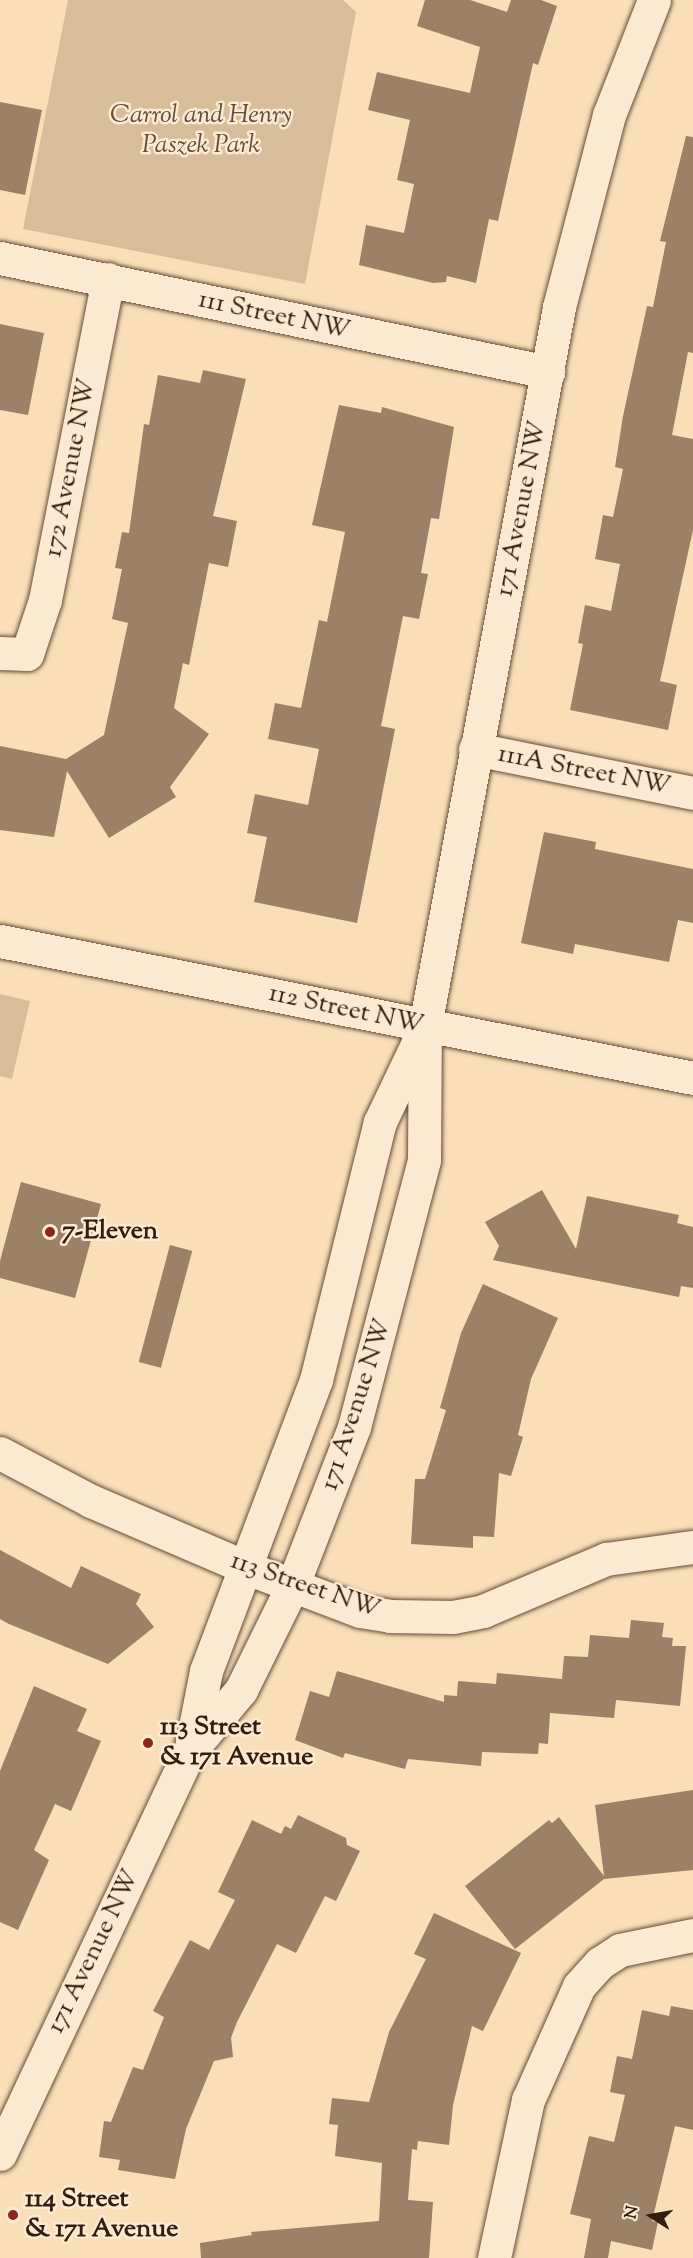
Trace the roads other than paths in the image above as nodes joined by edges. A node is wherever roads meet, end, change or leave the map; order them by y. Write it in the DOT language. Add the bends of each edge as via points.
graph roads {
  1 [pos="654,0"];
  2 [pos="0,258"];
  3 [pos="108,279"];
  4 [pos="548,372"];
  5 [pos="14,654"];
  6 [pos="476,749"];
  7 [pos="693,793"];
  8 [pos="0,941"];
  9 [pos="425,1026"];
  10 [pos="693,1078"];
  11 [pos="0,1452"];
  12 [pos="693,1547"];
  13 [pos="247,1568"];
  14 [pos="292,1587"];
  15 [pos="190,1751"];
  16 [pos="693,1935"];
  17 [pos="0,2154"];
  18 [pos="494,2258"];
  1 -- 4 [label="street, 171 Avenue NW" via="590,178"];
  2 -- 3 [label="street, 111 Street NW"];
  3 -- 4 [label="street, 111 Street NW"];
  3 -- 5 [label="street, 172 Avenue NW" via="45,600"];
  4 -- 6 [label="street, 171 Avenue NW"];
  6 -- 7 [label="street, 111A Street NW"];
  6 -- 9 [label="street, 171 Avenue NW"];
  8 -- 9 [label="street, 112 Street NW"];
  9 -- 10 [label="street, 112 Street NW"];
  9 -- 13 [label="street, 171 Avenue NW" via="380,1122 316,1380"];
  9 -- 14 [label="street, 171 Avenue NW" via="424,1160 354,1427"];
  11 -- 13 [label="street, 113 Street NW" via="91,1501"];
  12 -- 14 [label="street, 113 Street NW" via="606,1559 483,1611 453,1617 360,1611"];
  13 -- 14 [label="street, 113 Street NW"];
  13 -- 15 [label="street, 171 Avenue NW" via="206,1671"];
  14 -- 15 [label="street, 171 Avenue NW" via="240,1690"];
  15 -- 17 [label="street, 171 Avenue NW"];
  16 -- 18 [label="street" via="620,1950 600,1963 579,1986 528,2100"];
}
